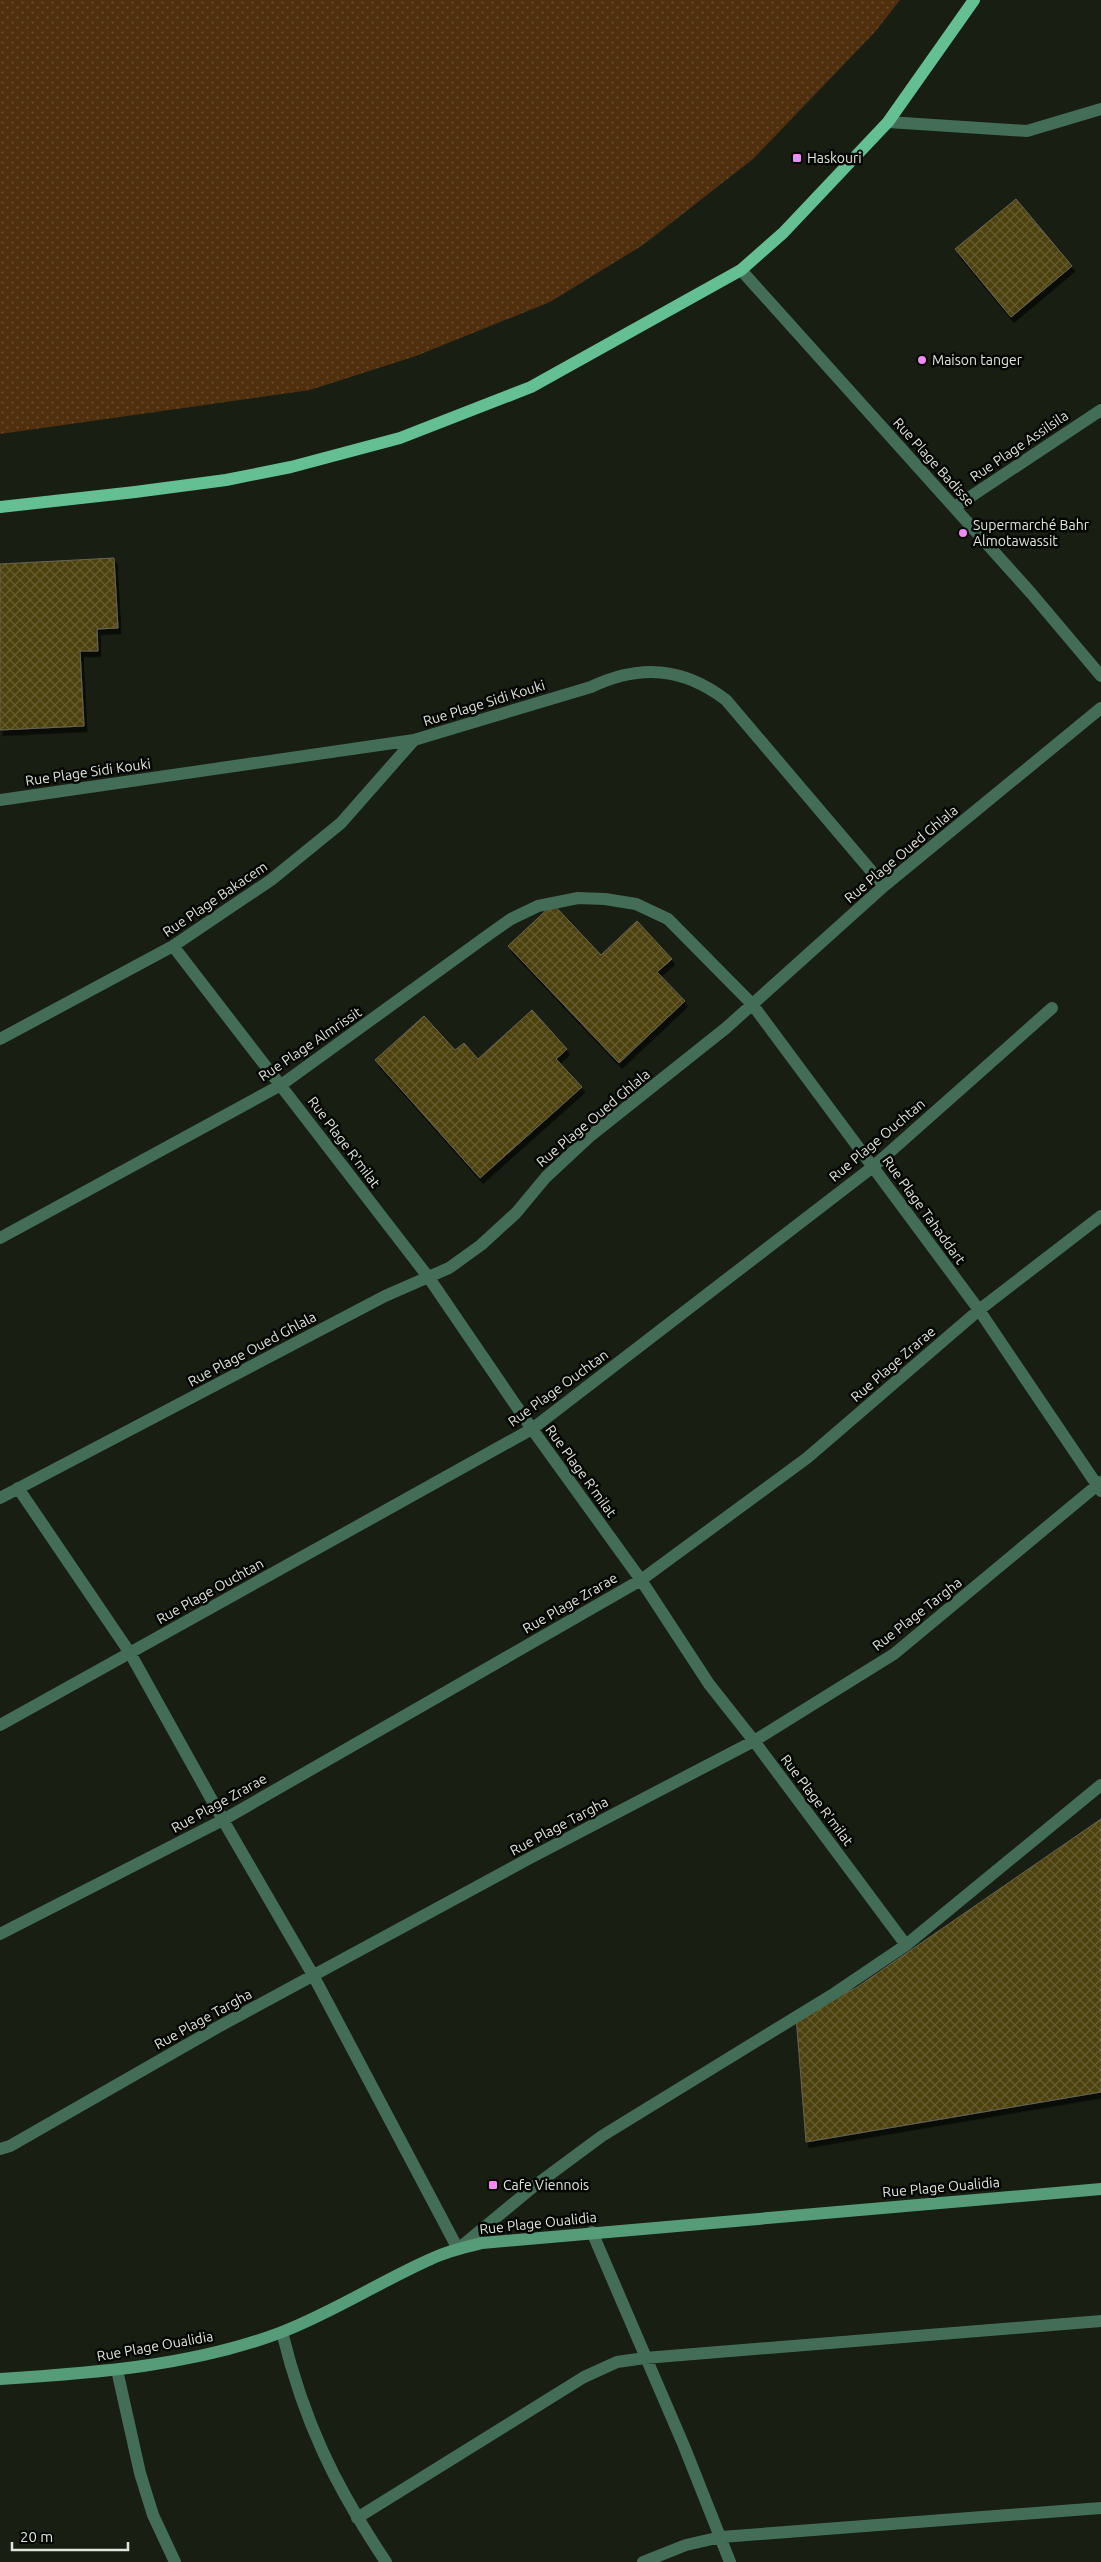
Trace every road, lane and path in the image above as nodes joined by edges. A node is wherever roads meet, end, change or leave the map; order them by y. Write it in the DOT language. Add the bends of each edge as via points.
graph roads {
  1 [pos="974,0"];
  2 [pos="1101,109"];
  3 [pos="888,122"];
  4 [pos="741,270"];
  5 [pos="1101,410"];
  6 [pos="0,507"];
  7 [pos="955,507"];
  8 [pos="1101,676"];
  9 [pos="1101,708"];
  10 [pos="414,740"];
  11 [pos="0,800"];
  12 [pos="884,886"];
  13 [pos="578,898"];
  14 [pos="173,946"];
  15 [pos="752,1004"];
  16 [pos="1052,1008"];
  17 [pos="0,1039"];
  18 [pos="281,1085"];
  19 [pos="874,1166"];
  20 [pos="1101,1216"];
  21 [pos="0,1238"];
  22 [pos="429,1278"];
  23 [pos="979,1310"];
  24 [pos="532,1429"];
  25 [pos="1100,1486"];
  26 [pos="18,1488"];
  27 [pos="0,1498"];
  28 [pos="641,1580"];
  29 [pos="130,1653"];
  30 [pos="0,1725"];
  31 [pos="754,1741"];
  32 [pos="1101,1785"];
  33 [pos="223,1820"];
  34 [pos="0,1934"];
  35 [pos="906,1945"];
  36 [pos="313,1975"];
  37 [pos="0,2149"];
  38 [pos="1101,2189"];
  39 [pos="592,2232"];
  40 [pos="458,2249"];
  41 [pos="1101,2321"];
  42 [pos="282,2332"];
  43 [pos="645,2358"];
  44 [pos="118,2370"];
  45 [pos="0,2379"];
  46 [pos="1101,2508"];
  47 [pos="358,2518"];
  48 [pos="721,2537"];
  49 [pos="175,2562"];
  50 [pos="386,2562"];
  51 [pos="643,2562"];
  52 [pos="730,2562"];
  1 -- 3 [label="main road"];
  2 -- 3 [label="street" via="1027,131"];
  3 -- 4 [label="main road" via="783,233"];
  4 -- 6 [label="main road" via="531,387 400,438 291,467 226,480"];
  4 -- 7 [label="street, Rue Plage Badisse"];
  5 -- 7 [label="street, Rue Plage Assilsila"];
  7 -- 8 [label="street, Rue Plage Badisse"];
  9 -- 12 [label="street, Rue Plage Oued Ghlala"];
  10 -- 11 [label="street, Rue Plage Sidi Kouki"];
  10 -- 12 [label="street, Rue Plage Sidi Kouki" via="591,687 613,676 656,671 678,675 708,686 726,700"];
  10 -- 14 [label="street, Rue Plage Bakacem" via="341,822 307,852"];
  12 -- 15 [label="street, Rue Plage Oued Ghlala"];
  13 -- 15 [label="street, Rue Plage Tahaddart" via="605,898 636,904 668,919"];
  13 -- 18 [label="street, Rue Plage Almrissit" via="549,902 511,919"];
  14 -- 17 [label="street, Rue Plage Bakacem"];
  14 -- 18 [label="street, Rue Plage R'milat"];
  15 -- 19 [label="street, Rue Plage Tahaddart"];
  15 -- 22 [label="street, Rue Plage Oued Ghlala" via="582,1143 487,1240 449,1268"];
  16 -- 19 [label="street, Rue Plage Ouchtan"];
  18 -- 21 [label="street, Rue Plage Almrissit"];
  18 -- 22 [label="street, Rue Plage R'milat"];
  19 -- 23 [label="street, Rue Plage Tahaddart"];
  19 -- 24 [label="street, Rue Plage Ouchtan"];
  20 -- 23 [label="street, Rue Plage Zrarae"];
  22 -- 24 [label="street, Rue Plage R'milat"];
  22 -- 26 [label="street, Rue Plage Oued Ghlala" via="385,1296"];
  23 -- 25 [label="street, Rue Plage Tahaddart"];
  23 -- 28 [label="street, Rue Plage Zrarae" via="806,1458"];
  24 -- 28 [label="street, Rue Plage R'milat"];
  24 -- 29 [label="street, Rue Plage Ouchtan"];
  25 -- 31 [label="street, Rue Plage Targha" via="894,1654"];
  26 -- 27 [label="street, Rue Plage Oued Ghlala"];
  26 -- 29 [label="street"];
  28 -- 31 [label="street, Rue Plage R'milat" via="709,1684"];
  28 -- 33 [label="street, Rue Plage Zrarae"];
  29 -- 30 [label="street, Rue Plage Ouchtan"];
  29 -- 33 [label="street"];
  31 -- 35 [label="street, Rue Plage R'milat"];
  31 -- 36 [label="street, Rue Plage Targha"];
  32 -- 35 [label="street"];
  33 -- 34 [label="street, Rue Plage Zrarae"];
  33 -- 36 [label="street"];
  35 -- 40 [label="street" via="835,1993 602,2136 532,2187"];
  36 -- 37 [label="street, Rue Plage Targha"];
  36 -- 40 [label="street"];
  38 -- 39 [label="street, Rue Plage Oualidia"];
  39 -- 40 [label="street, Rue Plage Oualidia" via="482,2243"];
  39 -- 43 [label="street"];
  40 -- 42 [label="street, Rue Plage Oualidia" via="432,2258 358,2298"];
  41 -- 43 [label="street"];
  42 -- 44 [label="street, Rue Plage Oualidia" via="221,2350"];
  42 -- 47 [label="street" via="306,2417 335,2480"];
  43 -- 47 [label="street" via="617,2362 584,2378"];
  43 -- 48 [label="street"];
  44 -- 45 [label="street, Rue Plage Oualidia"];
  44 -- 49 [label="street" via="140,2473 153,2515"];
  46 -- 48 [label="street"];
  47 -- 50 [label="street"];
  48 -- 51 [label="street" via="686,2545"];
  48 -- 52 [label="street"];
}
